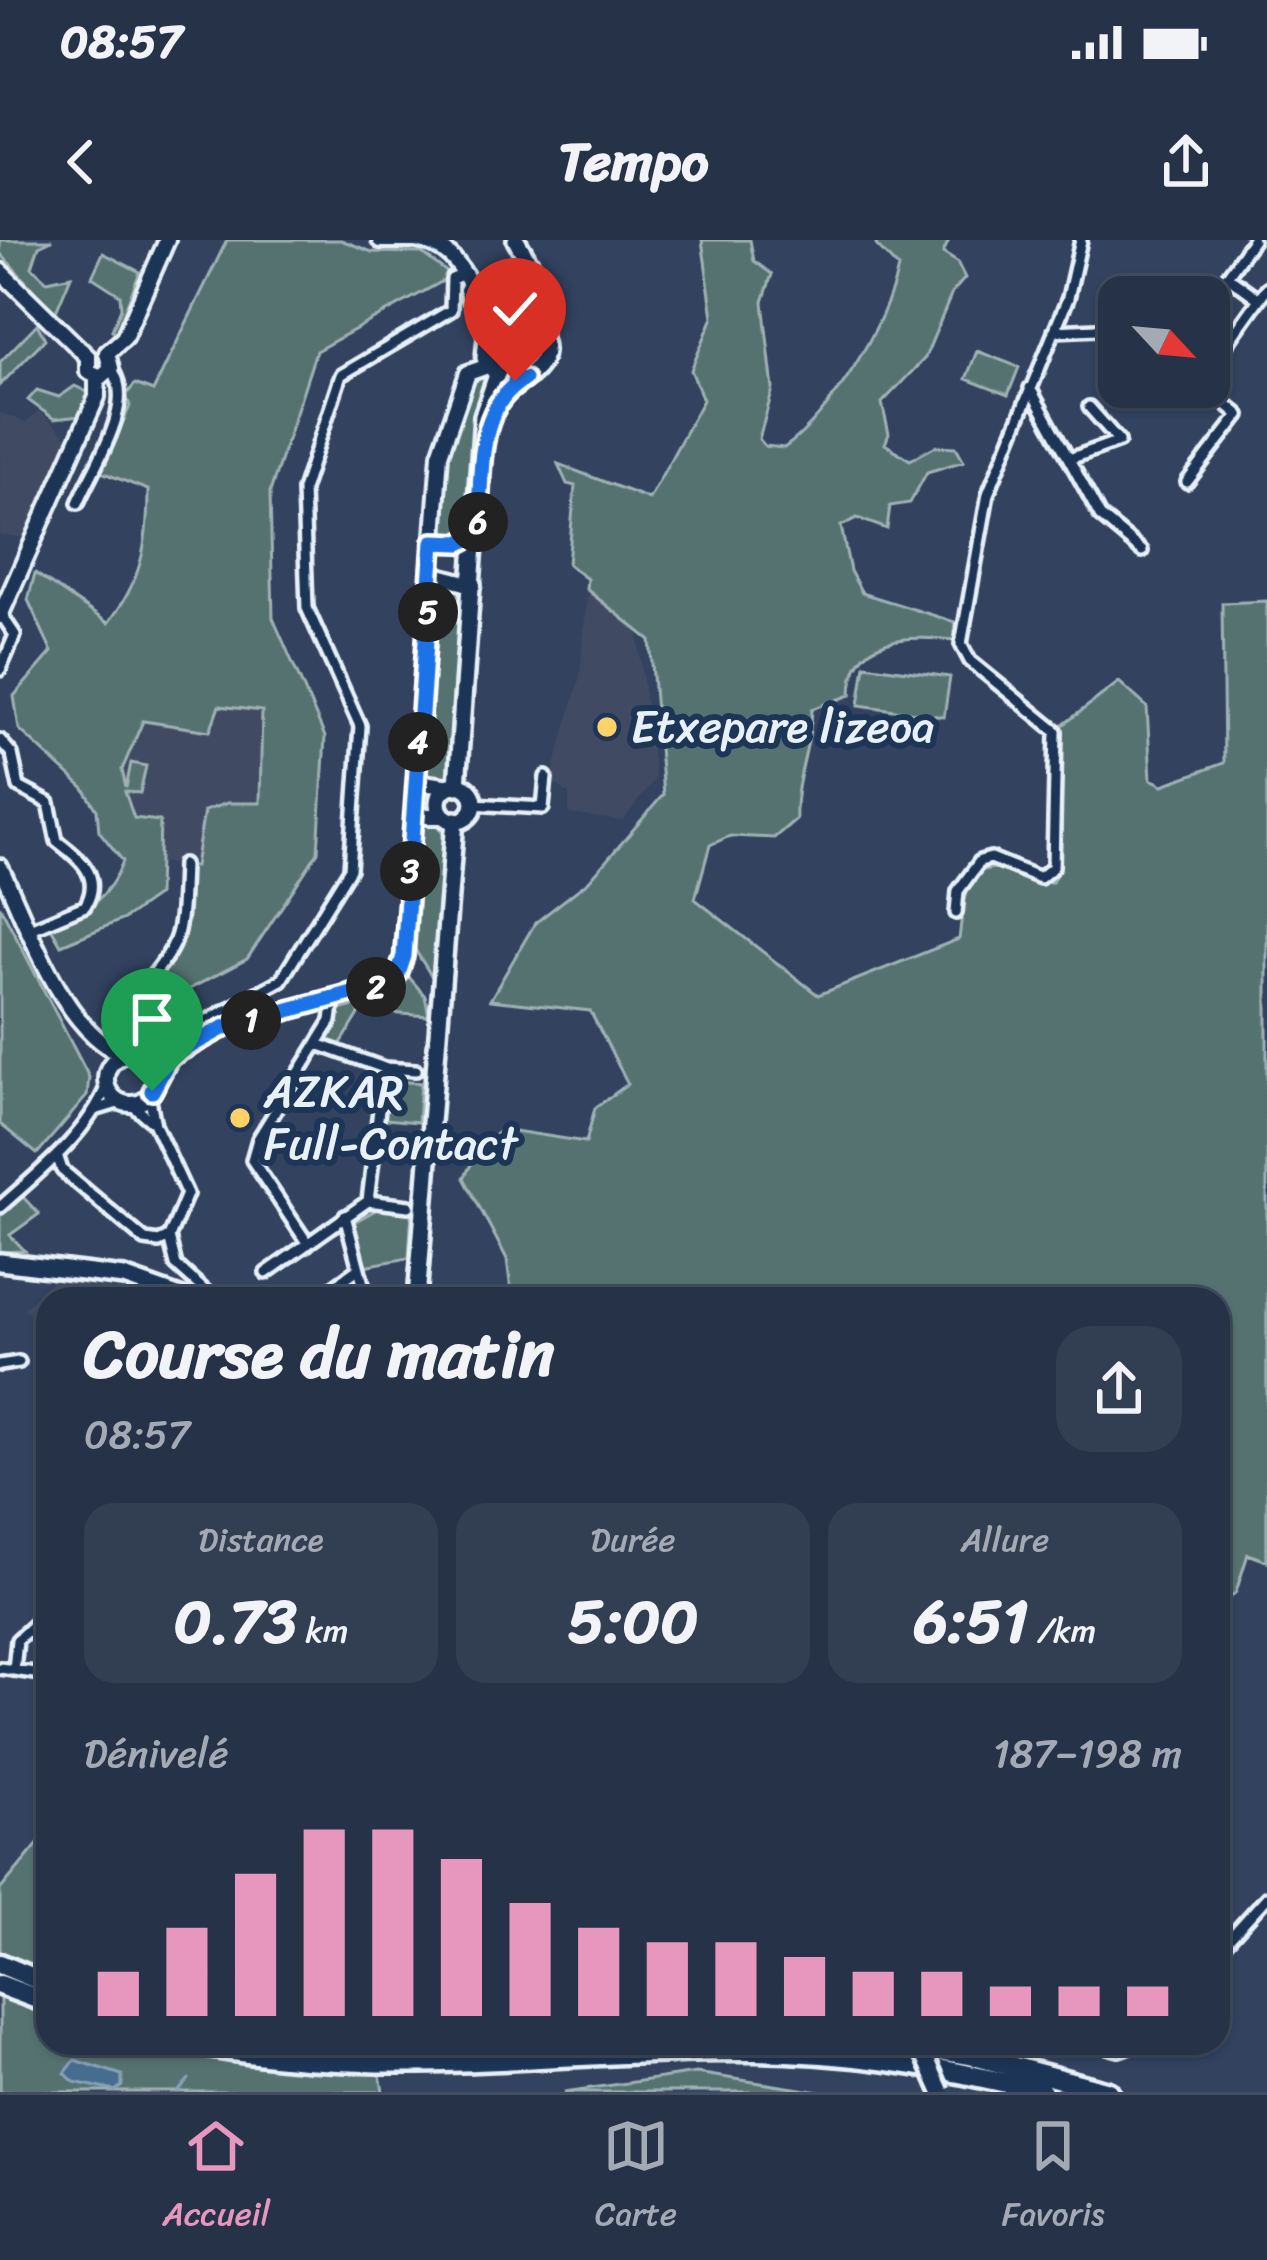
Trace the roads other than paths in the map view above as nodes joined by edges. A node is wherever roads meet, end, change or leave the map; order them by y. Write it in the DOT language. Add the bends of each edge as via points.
graph roads {
  1 [pos="167,240"];
  2 [pos="380,240"];
  3 [pos="414,240"];
  4 [pos="516,240"];
  5 [pos="1081,240"];
  6 [pos="1253,240"];
  7 [pos="0,271"];
  8 [pos="461,275"];
  9 [pos="1227,276"];
  10 [pos="1230,278"];
  11 [pos="539,288"];
  12 [pos="1267,288"];
  13 [pos="1259,299"];
  14 [pos="513,320"];
  15 [pos="1098,329"];
  16 [pos="538,330"];
  17 [pos="1054,331"];
  18 [pos="487,337"];
  19 [pos="1230,340"];
  20 [pos="105,366"];
  21 [pos="492,370"];
  22 [pos="524,379"];
  23 [pos="1030,388"];
  24 [pos="1089,407"];
  25 [pos="1230,407"];
  26 [pos="484,452"];
  27 [pos="1072,458"];
  28 [pos="1187,482"];
  29 [pos="78,502"];
  30 [pos="477,534"];
  31 [pos="433,542"];
  32 [pos="1142,551"];
  33 [pos="431,574"];
  34 [pos="473,585"];
  35 [pos="0,615"];
  36 [pos="0,670"];
  37 [pos="0,740"];
  38 [pos="546,777"];
  39 [pos="416,782"];
  40 [pos="450,786"];
  41 [pos="472,804"];
  42 [pos="413,816"];
  43 [pos="448,818"];
  44 [pos="183,864"];
  45 [pos="0,867"];
  46 [pos="956,914"];
  47 [pos="30,928"];
  48 [pos="334,998"];
  49 [pos="98,1043"];
  50 [pos="317,1044"];
  51 [pos="140,1056"];
  52 [pos="170,1057"];
  53 [pos="384,1068"];
  54 [pos="416,1070"];
  55 [pos="155,1077"];
  56 [pos="107,1078"];
  57 [pos="149,1095"];
  58 [pos="126,1103"];
  59 [pos="95,1110"];
  60 [pos="154,1125"];
  61 [pos="57,1155"];
  62 [pos="368,1201"];
  63 [pos="410,1206"];
  64 [pos="0,1208"];
  65 [pos="345,1216"];
  66 [pos="169,1237"];
  67 [pos="308,1244"];
  68 [pos="0,1262"];
  69 [pos="358,1269"];
  70 [pos="266,1273"];
  71 [pos="152,1287"];
  72 [pos="201,1287"];
  73 [pos="334,1287"];
  74 [pos="363,1287"];
  75 [pos="418,1287"];
  76 [pos="19,1362"];
  77 [pos="0,1365"];
  78 [pos="36,1622"];
  79 [pos="0,1668"];
  80 [pos="14,1670"];
  81 [pos="36,1674"];
  82 [pos="1267,1897"];
  83 [pos="1230,1938"];
  84 [pos="0,1964"];
  85 [pos="36,1979"];
  86 [pos="0,1984"];
  87 [pos="36,1998"];
  88 [pos="254,2055"];
  89 [pos="638,2055"];
  90 [pos="826,2055"];
  91 [pos="924,2055"];
  92 [pos="970,2055"];
  93 [pos="941,2092"];
  94 [pos="1042,2092"];
  95 [pos="1108,2092"];
  1 -- 20 [label="street"];
  2 -- 3 [label="street"];
  3 -- 8 [label="street" via="445,249"];
  4 -- 11 [label="main road"];
  5 -- 17 [label="street"];
  6 -- 9 [label="street"];
  7 -- 20 [label="street" via="88,357 86,368"];
  8 -- 14 [label="street" via="485,309"];
  8 -- 18 [label="street"];
  8 -- 51 [label="street" via="452,279 451,310 341,375 303,490 307,608 360,726 350,869 281,980"];
  10 -- 13 [label="street"];
  11 -- 14 [label="main road"];
  11 -- 16 [label="main road"];
  12 -- 13 [label="street"];
  13 -- 19 [label="street"];
  14 -- 16 [label="main road"];
  14 -- 18 [label="main road"];
  15 -- 17 [label="street"];
  16 -- 22 [label="main road" via="543,362"];
  17 -- 23 [label="street"];
  18 -- 21 [label="main road"];
  20 -- 29 [label="street" via="122,386 119,408"];
  20 -- 35 [label="street"];
  21 -- 22 [label="main road"];
  21 -- 26 [label="main road"];
  21 -- 31 [label="street" via="468,373 443,436"];
  22 -- 26 [label="main road" via="495,404"];
  23 -- 27 [label="street"];
  23 -- 46 [label="street" via="979,526 961,644 970,661 1056,731 1053,867 1040,878 980,861 958,891"];
  24 -- 27 [label="street" via="1119,441"];
  25 -- 28 [label="street" via="1239,415"];
  26 -- 30 [label="main road"];
  27 -- 32 [label="street" via="1100,516"];
  30 -- 31 [label="street"];
  30 -- 34 [label="main road"];
  31 -- 33 [label="street"];
  33 -- 34 [label="street"];
  33 -- 39 [label="street"];
  34 -- 40 [label="main road"];
  35 -- 36 [label="street" via="15,635"];
  37 -- 47 [label="street" via="20,788 50,803 57,842 87,864 91,877 86,907"];
  38 -- 41 [label="street" via="542,808"];
  39 -- 40 [label="street"];
  39 -- 42 [label="street"];
  40 -- 41 [label="main road" via="470,788"];
  40 -- 43 [label="main road"];
  41 -- 43 [label="main road" via="471,815"];
  42 -- 43 [label="street"];
  42 -- 48 [label="street" via="398,974"];
  43 -- 75 [label="main road"];
  44 -- 51 [label="street" via="179,937 163,970 133,1001"];
  45 -- 47 [label="street"];
  47 -- 49 [label="street" via="69,1006"];
  48 -- 50 [label="street" via="332,1021"];
  48 -- 52 [label="street" via="227,1026"];
  49 -- 51 [label="street"];
  49 -- 56 [label="street"];
  50 -- 53 [label="street"];
  50 -- 67 [label="street" via="258,1139 253,1164"];
  51 -- 52 [label="street"];
  51 -- 55 [label="street"];
  51 -- 56 [label="street"];
  52 -- 55 [label="street"];
  53 -- 54 [label="street"];
  53 -- 62 [label="street"];
  55 -- 57 [label="street"];
  56 -- 58 [label="street"];
  56 -- 59 [label="street"];
  57 -- 58 [label="street"];
  57 -- 60 [label="street"];
  58 -- 59 [label="street"];
  58 -- 60 [label="street"];
  59 -- 61 [label="street"];
  60 -- 66 [label="street" via="187,1194"];
  61 -- 64 [label="street"];
  61 -- 66 [label="street" via="62,1169 146,1240"];
  62 -- 63 [label="street"];
  62 -- 65 [label="street"];
  65 -- 67 [label="street"];
  65 -- 69 [label="street"];
  66 -- 72 [label="street" via="176,1265"];
  67 -- 70 [label="street"];
  68 -- 71 [label="main road"];
  69 -- 73 [label="street"];
  69 -- 74 [label="street"];
  76 -- 77 [label="street"];
  78 -- 80 [label="street" via="17,1640"];
  79 -- 80 [label="street"];
  80 -- 81 [label="street"];
  82 -- 83 [label="street"];
  84 -- 85 [label="highway"];
  86 -- 87 [label="highway"];
  88 -- 89 [label="highway" via="394,2066"];
  90 -- 94 [label="highway" via="966,2072"];
  91 -- 93 [label="main road, bridge"];
  92 -- 95 [label="highway"];
}
